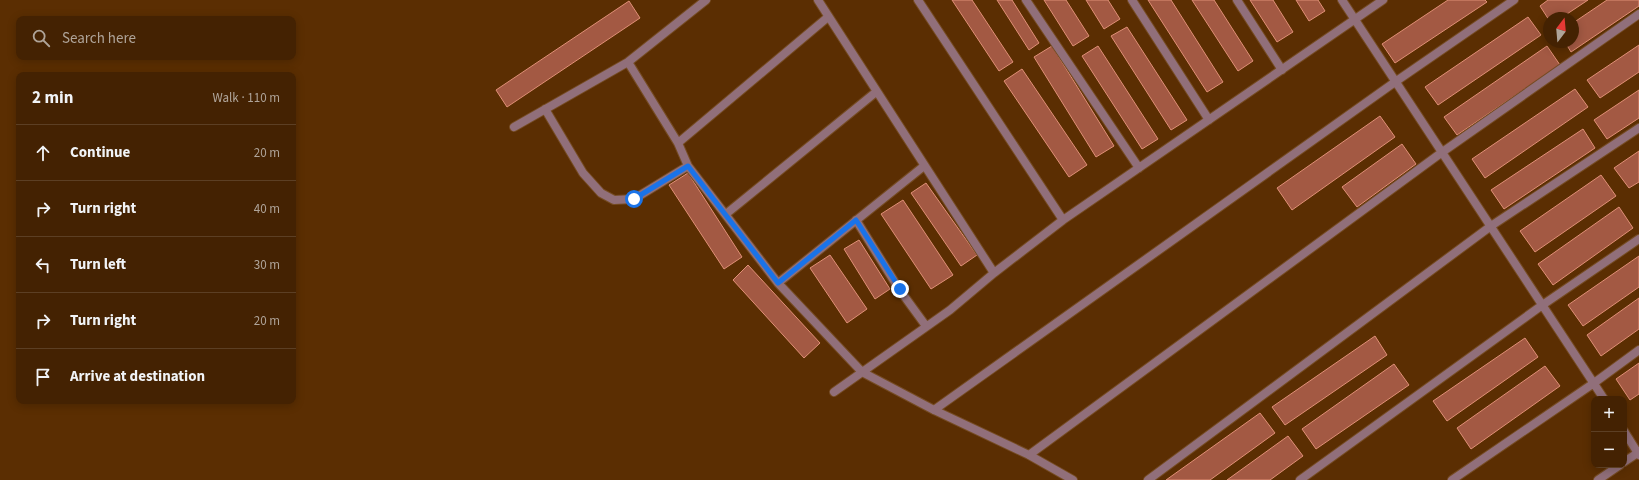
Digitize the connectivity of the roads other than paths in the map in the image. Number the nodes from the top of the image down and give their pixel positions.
1 (706, 0) edge
2 (818, 0) edge
3 (918, 0) edge
4 (1026, 0) edge
5 (1132, 0) edge
6 (1237, 0) edge
7 (1342, 0) edge
8 (1383, 0) edge
9 (1514, 0) edge
10 (1639, 14) edge
11 (828, 17) junction
12 (1354, 20) junction
13 (628, 62) junction
14 (1282, 70) junction
15 (1395, 82) junction
16 (876, 92) junction
17 (545, 109) junction
18 (1209, 120) junction
19 (514, 126) dead end
20 (1639, 128) edge
21 (678, 143) junction
22 (1441, 153) junction
23 (688, 166) junction
24 (924, 166) junction
25 (1139, 168) junction
26 (726, 214) junction
27 (856, 220) junction
28 (1063, 220) junction
29 (1491, 226) junction
30 (1639, 239) edge
31 (994, 273) junction
32 (778, 283) junction
33 (1541, 306) junction
34 (926, 326) junction
35 (1639, 350) edge
36 (862, 372) junction
37 (1594, 383) junction
38 (834, 392) dead end
39 (1602, 396) edge
40 (934, 410) junction
41 (1627, 436) edge
42 (1639, 453) edge
43 (1029, 455) junction
44 (1627, 460) edge
45 (1616, 468) edge
46 (1072, 480) edge
47 (1148, 480) edge
48 (1300, 480) edge
49 (1452, 480) edge
50 (1598, 480) edge

1 - 13 street
2 - 11 street
3 - 28 street
4 - 25 street
5 - 18 street
6 - 14 street
7 - 12 street
8 - 12 street
9 - 15 street
10 - 22 street
11 - 16 street
11 - 21 street
12 - 14 street
12 - 15 street
13 - 17 street
13 - 21 street
14 - 18 street
15 - 22 street
15 - 40 street
16 - 24 street
16 - 26 street
17 - 19 street
17 - 23 street
18 - 25 street
20 - 29 street
21 - 23 street
22 - 29 street
22 - 43 street
23 - 26 street
24 - 27 street
24 - 31 street
25 - 28 street
26 - 32 street
27 - 32 street
27 - 34 street
28 - 31 street
29 - 33 street
29 - 47 street
30 - 33 street
31 - 34 street
32 - 36 street
33 - 37 street
33 - 48 street
34 - 36 street
35 - 37 street
36 - 38 street
36 - 40 street
37 - 39 street
37 - 49 street
40 - 43 street
41 - 42 street
42 - 44 street
43 - 46 street
45 - 50 street

